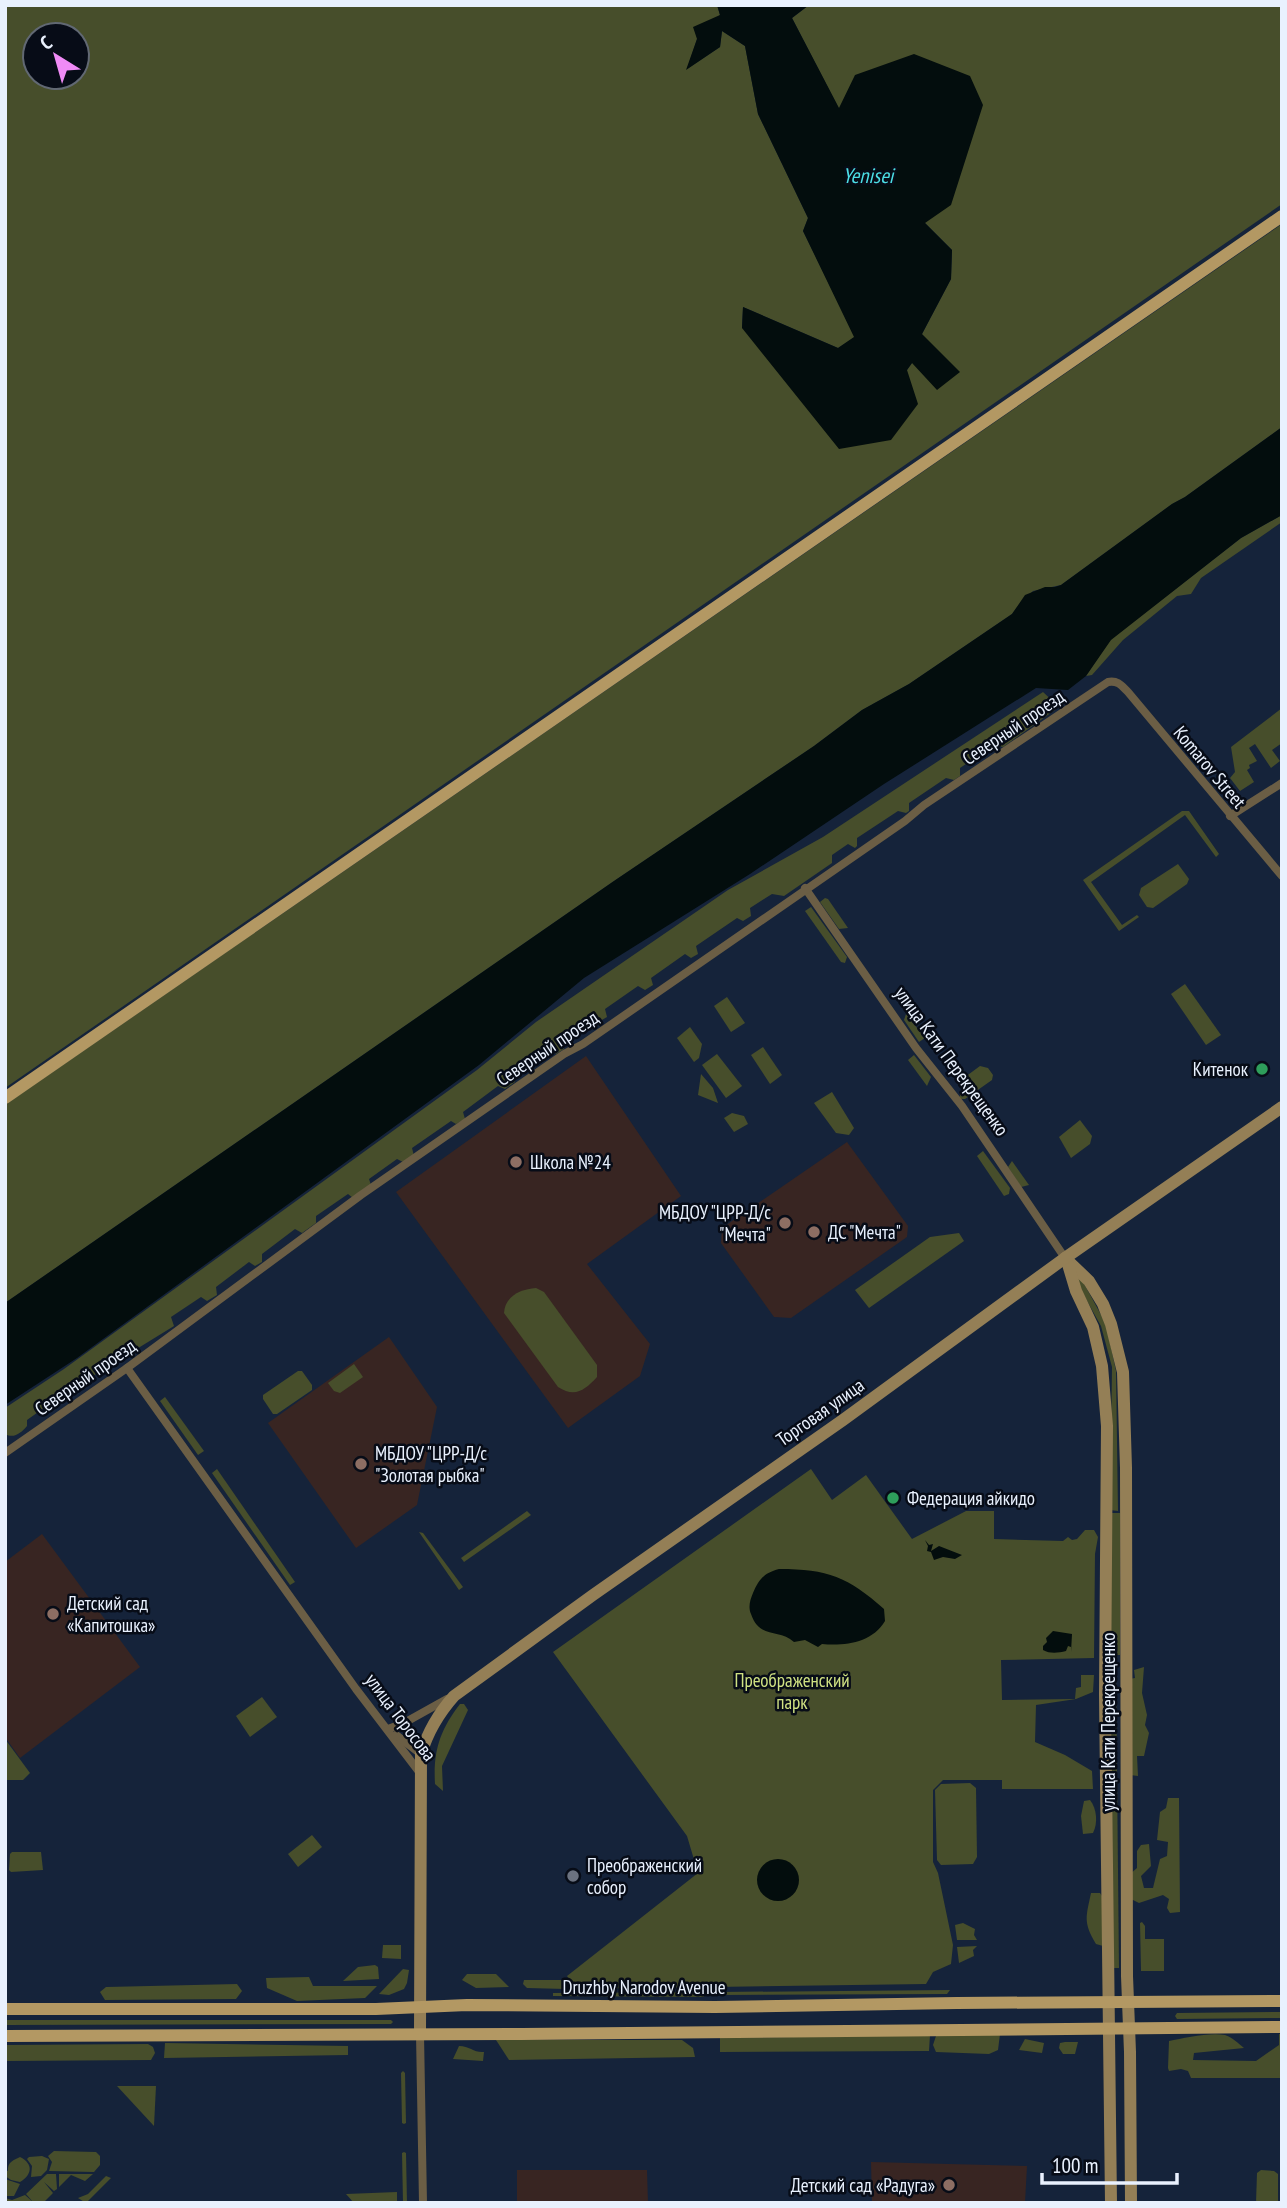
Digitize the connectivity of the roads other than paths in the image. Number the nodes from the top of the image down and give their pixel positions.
1 (1282, 216) edge
2 (1113, 681) joint
3 (1282, 783) edge
4 (1230, 816) junction
5 (1282, 876) edge
6 (806, 888) junction
7 (5, 1098) edge
8 (1282, 1107) edge
9 (1065, 1258) junction
10 (127, 1368) junction
11 (5, 1453) edge
12 (454, 1696) junction
13 (388, 1729) junction
14 (405, 1752) junction
15 (421, 1754) junction
16 (422, 1776) junction
17 (1282, 2001) edge
18 (1110, 2002) junction
19 (1129, 2002) junction
20 (420, 2007) junction
21 (5, 2009) edge
22 (1282, 2026) edge
23 (1130, 2028) junction
24 (1111, 2029) junction
25 (420, 2034) junction
26 (5, 2036) edge
27 (423, 2203) edge
28 (1111, 2203) edge
29 (1131, 2203) edge

1 - 7 main road
2 - 4 street, Komarov Street
2 - 6 street, Северный проезд
3 - 4 street
4 - 5 street, Komarov Street
6 - 9 street, улица Кати Перекрещенко
6 - 10 street, Северный проезд
8 - 9 street, Торговая улица
9 - 12 street, Торговая улица
9 - 18 street, улица Кати Перекрещенко
9 - 19 street, улица Кати Перекрещенко
10 - 11 street, Северный проезд
10 - 13 street, улица Торосова
12 - 13 street
12 - 15 street, Торговая улица
13 - 14 street, улица Торосова
13 - 15 street
14 - 15 street
14 - 16 street, улица Торосова
15 - 16 street, Торговая улица
16 - 20 street, улица Торосова
17 - 19 main road, Druzhby Narodov Avenue
18 - 19 main road, Druzhby Narodov Avenue
18 - 20 main road, Druzhby Narodov Avenue
18 - 24 street, улица Кати Перекрещенко
19 - 23 street, улица Кати Перекрещенко
20 - 21 main road, Druzhby Narodov Avenue
20 - 25 street, улица Торосова
22 - 23 main road
23 - 24 main road
23 - 29 street, улица Кати Перекрещенко
24 - 25 main road
24 - 28 street, улица Кати Перекрещенко
25 - 26 main road
25 - 27 street, улица Торосова

